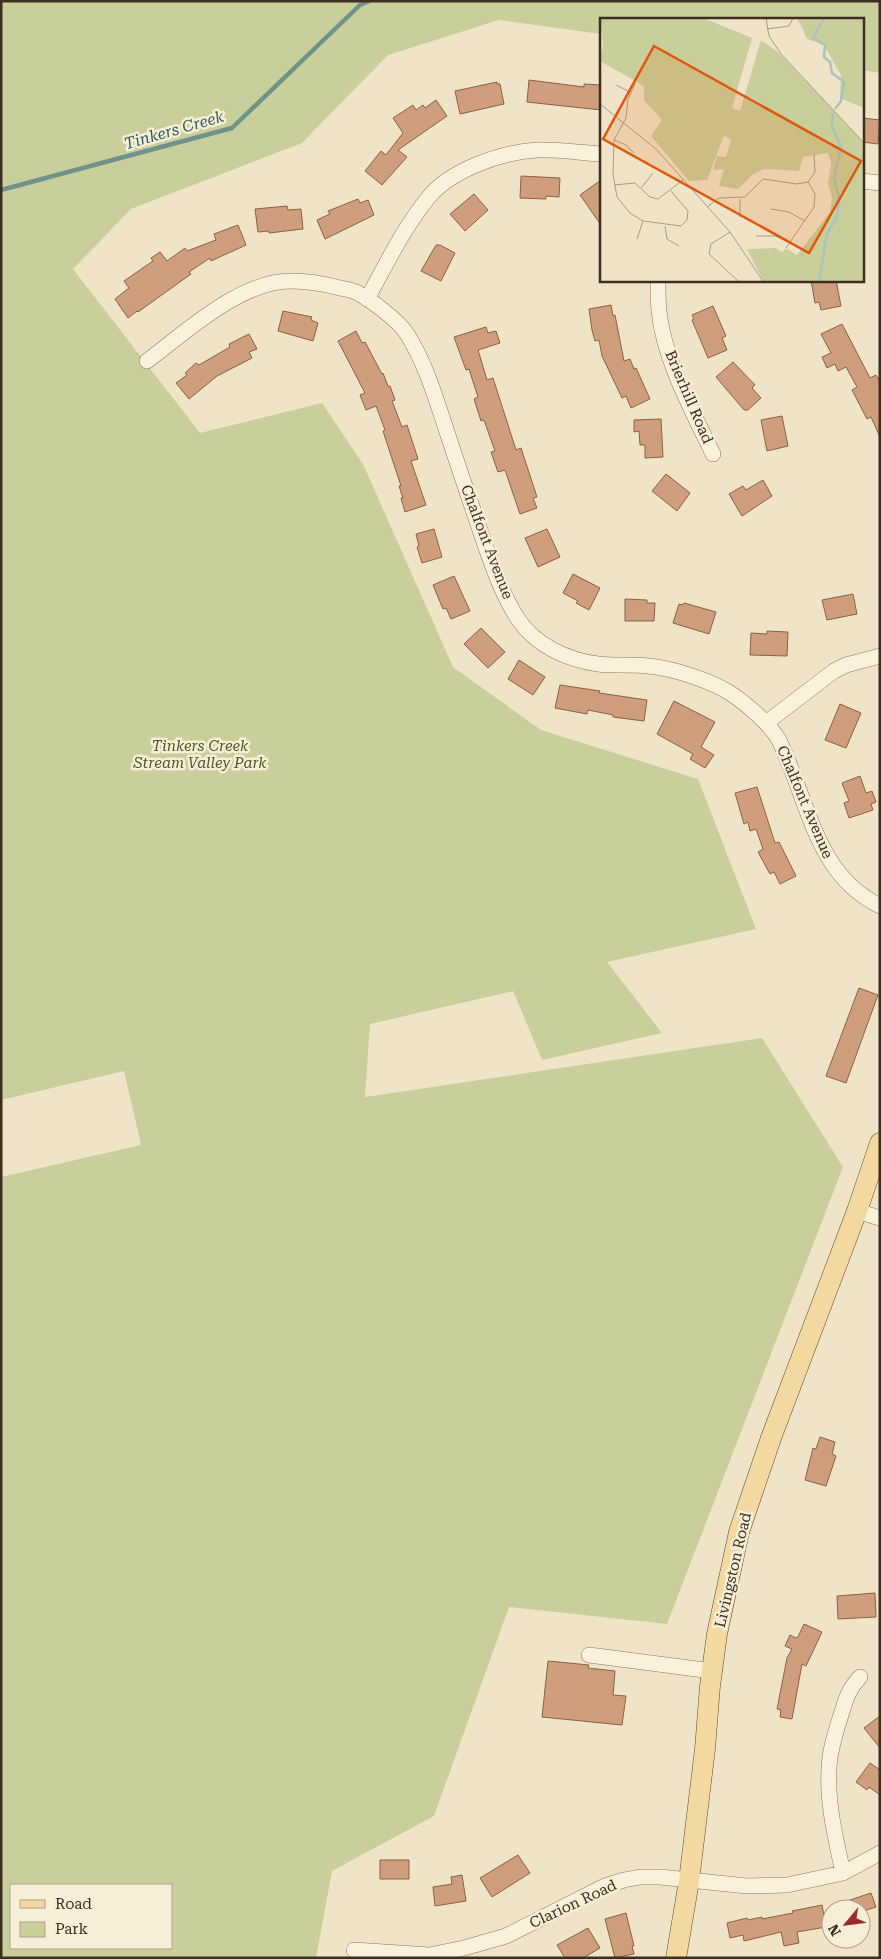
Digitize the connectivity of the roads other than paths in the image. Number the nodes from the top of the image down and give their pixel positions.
1 (600, 154) edge
2 (864, 181) edge
3 (880, 183) edge
4 (658, 281) edge
5 (367, 299) junction
6 (147, 361) dead end
7 (713, 454) dead end
8 (880, 656) edge
9 (766, 723) junction
10 (880, 906) edge
11 (880, 1143) edge
12 (857, 1211) junction
13 (880, 1218) edge
14 (590, 1655) dead end
15 (712, 1671) junction
16 (860, 1677) dead end
17 (880, 1853) edge
18 (843, 1873) junction
19 (689, 1881) junction
20 (354, 1950) dead end
21 (429, 1956) edge
22 (676, 1958) edge

1 - 5 street
2 - 3 street
4 - 7 street, Brierhill Road
5 - 6 street, Chalfont Avenue
5 - 9 street, Chalfont Avenue
8 - 9 street
9 - 10 street, Chalfont Avenue
11 - 12 main road, Livingston Road
12 - 13 street
12 - 15 main road, Livingston Road
14 - 15 street
15 - 19 main road, Livingston Road
16 - 18 street
17 - 18 street, Clarion Road
18 - 19 street, Clarion Road
19 - 21 street, Clarion Road
19 - 22 main road, Livingston Road
20 - 21 street, Clarion Road

